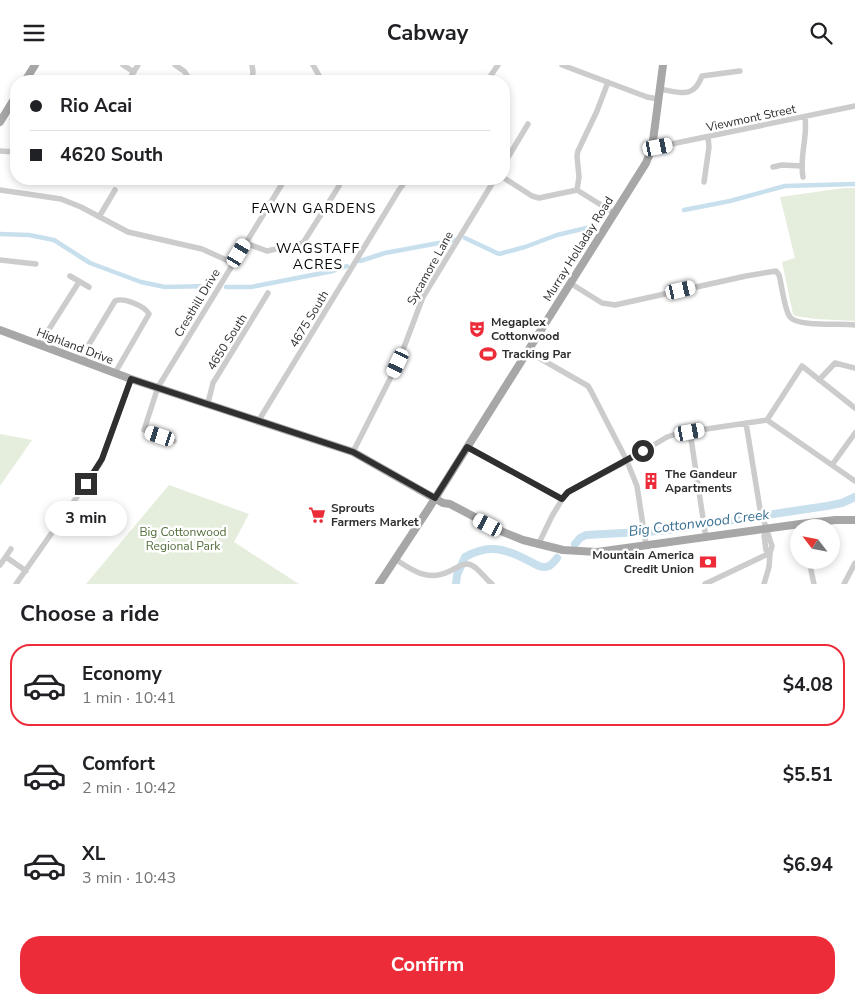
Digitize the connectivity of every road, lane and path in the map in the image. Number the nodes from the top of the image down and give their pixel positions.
1 (123, 65) edge
2 (138, 65) edge
3 (175, 65) edge
4 (562, 65) edge
5 (663, 65) edge
6 (740, 71) dead end
7 (134, 72) junction
8 (132, 75) edge
9 (187, 75) edge
10 (608, 82) junction
11 (659, 89) junction
12 (658, 99) junction
13 (10, 106) edge
14 (855, 106) edge
15 (805, 117) junction
16 (0, 122) edge
17 (528, 124) dead end
18 (708, 137) junction
19 (652, 148) junction
20 (510, 154) edge
21 (802, 165) junction
22 (773, 167) dead end
23 (803, 177) dead end
24 (510, 182) edge
25 (704, 183) dead end
26 (280, 185) edge
27 (339, 185) edge
28 (403, 185) edge
29 (491, 185) edge
30 (0, 190) edge
31 (115, 190) dead end
32 (577, 190) junction
33 (614, 213) junction
34 (99, 217) junction
35 (245, 243) junction
36 (0, 260) edge
37 (233, 263) junction
38 (36, 264) dead end
39 (70, 276) dead end
40 (79, 282) junction
41 (570, 283) junction
42 (89, 287) dead end
43 (268, 293) dead end
44 (855, 325) edge
45 (0, 330) edge
46 (39, 345) junction
47 (527, 351) junction
48 (83, 361) junction
49 (855, 368) edge
50 (115, 373) junction
51 (131, 379) junction
52 (819, 379) junction
53 (158, 387) junction
54 (208, 403) junction
55 (855, 409) edge
56 (259, 420) junction
57 (766, 420) junction
58 (746, 423) junction
59 (690, 432) junction
60 (855, 433) edge
61 (174, 441) dead end
62 (467, 447) junction
63 (353, 452) junction
64 (627, 461) junction
65 (832, 465) junction
66 (855, 481) edge
67 (435, 498) junction
68 (562, 499) junction
69 (855, 520) edge
70 (766, 525) junction
71 (706, 537) junction
72 (538, 545) junction
73 (646, 545) junction
74 (11, 549) dead end
75 (770, 553) junction
76 (6, 557) junction
77 (395, 559) junction
78 (855, 563) edge
79 (0, 565) edge
80 (811, 570) dead end
81 (26, 571) junction
82 (16, 584) edge
83 (379, 584) edge
84 (492, 584) edge
85 (704, 584) edge
86 (764, 584) edge
87 (814, 584) edge
88 (844, 584) edge

1 - 7 street
2 - 7 street
3 - 9 street
4 - 10 street
5 - 11 main road, Murray Holladay Road
6 - 11 street
7 - 8 street
10 - 12 street
10 - 32 street
11 - 12 main road, Murray Holladay Road
12 - 19 main road, Murray Holladay Road
13 - 16 main road
14 - 15 street, Viewmont Street
15 - 18 street, Viewmont Street
15 - 21 street
17 - 20 street
18 - 19 street, Viewmont Street
18 - 25 street
19 - 33 main road, Murray Holladay Road
21 - 22 street
21 - 23 street
24 - 32 street
26 - 35 street, Cresthill Drive
27 - 35 street
28 - 56 street, 4675 South
29 - 63 street, Sycamore Lane
30 - 34 street
31 - 34 street
32 - 33 street
33 - 41 main road, Murray Holladay Road
34 - 37 street
35 - 37 street, Cresthill Drive
36 - 38 street
37 - 53 street, Cresthill Drive
39 - 40 street
40 - 42 street
40 - 46 street
41 - 44 street
41 - 47 main road, Murray Holladay Road
43 - 54 street, 4650 South
45 - 46 main road, Highland Drive
46 - 48 main road, Highland Drive
47 - 62 main road, Murray Holladay Road
47 - 64 street
48 - 50 main road, Highland Drive
48 - 50 street
49 - 52 street
50 - 51 main road, Highland Drive
51 - 53 main road, Highland Drive
51 - 81 street
52 - 55 street
52 - 57 street
53 - 54 main road, Highland Drive
53 - 61 street, Cresthill Drive
54 - 56 main road, Highland Drive
56 - 63 main road, Highland Drive
57 - 58 street
57 - 65 street
58 - 59 street
58 - 70 street
59 - 64 street
59 - 71 street
60 - 65 street
62 - 67 main road, Murray Holladay Road
62 - 68 street
63 - 67 main road, Highland Drive
64 - 68 street
64 - 73 street
65 - 66 street
67 - 72 main road, Highland Drive
67 - 77 main road, Murray Holladay Road
68 - 72 street
69 - 70 main road, Highland Drive
70 - 71 main road, Highland Drive
70 - 75 street
71 - 73 main road, Highland Drive
72 - 73 main road, Highland Drive
74 - 76 street
75 - 85 street
75 - 86 street
76 - 79 street
76 - 81 street
77 - 83 main road, Murray Holladay Road
77 - 84 street
78 - 88 street
80 - 87 street
81 - 82 street

